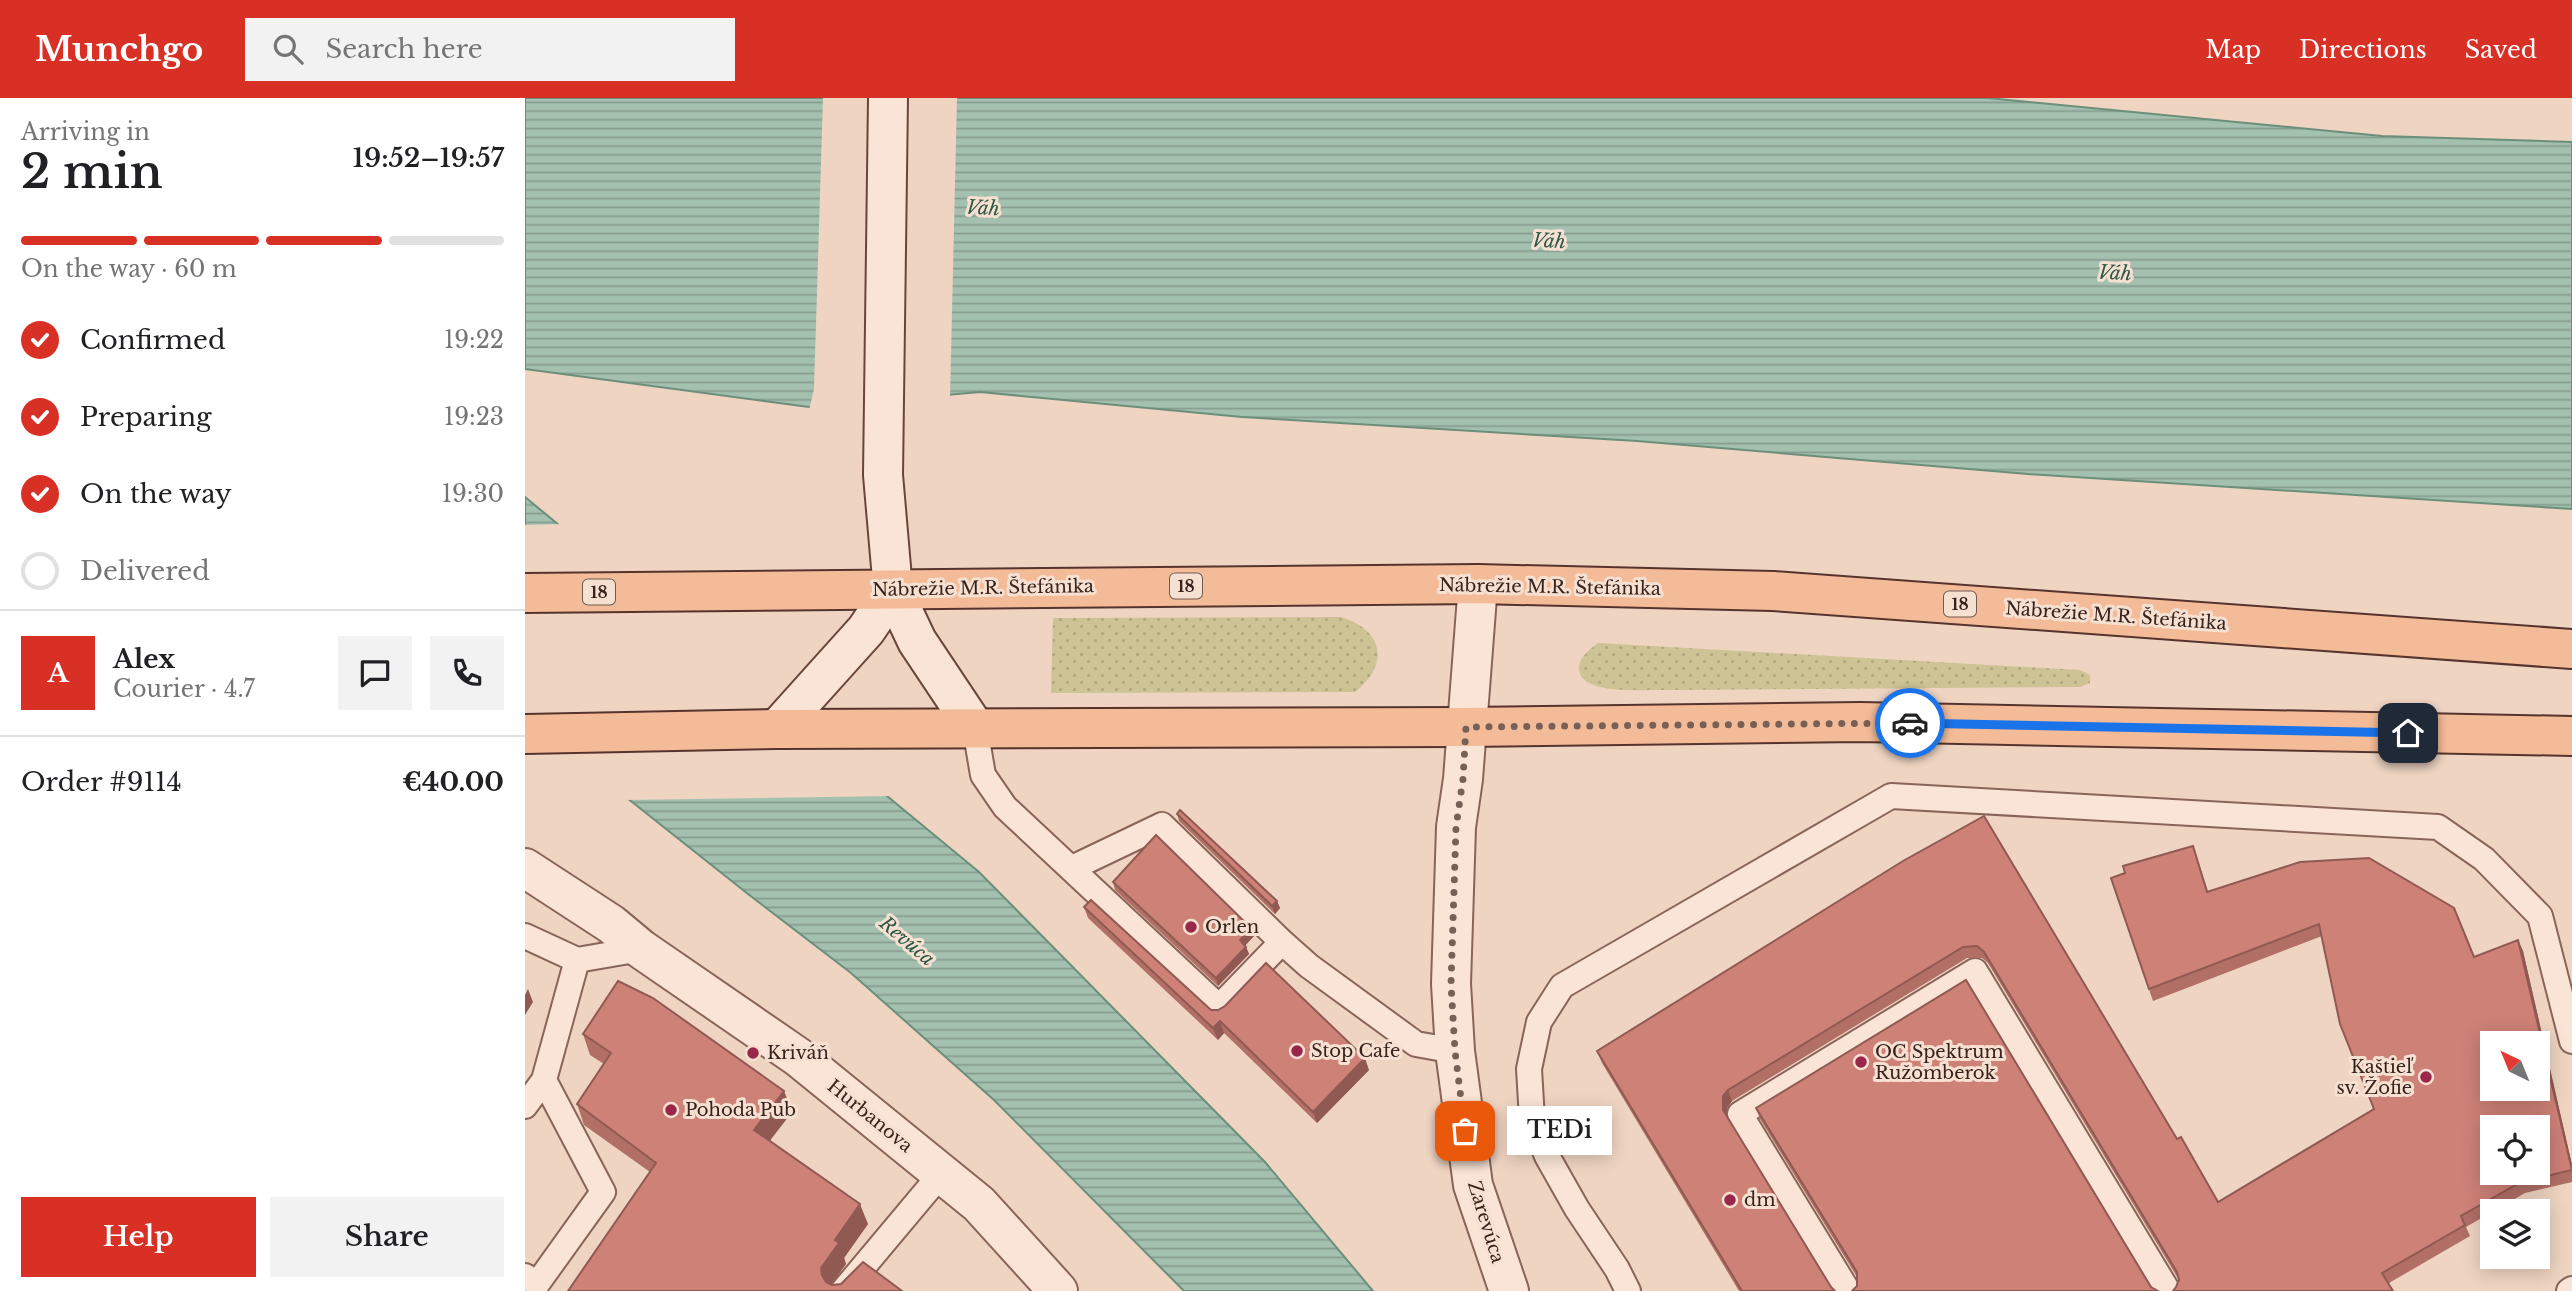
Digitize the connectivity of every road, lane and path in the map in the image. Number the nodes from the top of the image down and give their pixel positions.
1 (888, 98) edge
2 (1478, 584) junction
3 (893, 590) junction
4 (525, 593) edge
5 (2572, 649) edge
6 (1466, 727) junction
7 (975, 728) junction
8 (777, 729) junction
9 (525, 734) edge
10 (2572, 736) edge
11 (1072, 868) junction
12 (525, 869) edge
13 (525, 936) edge
14 (1282, 942) junction
15 (641, 949) junction
16 (577, 960) junction
17 (2572, 1041) edge
18 (1455, 1051) junction
19 (544, 1080) junction
20 (525, 1106) edge
21 (941, 1174) junction
22 (525, 1276) edge
23 (843, 1291) edge
24 (1058, 1291) edge
25 (1509, 1291) edge
26 (1628, 1291) edge
27 (1848, 1291) edge
28 (2168, 1291) edge

1 - 3 street
2 - 3 main road, Nábrežie M.R. Štefánika / 18
2 - 5 main road, Nábrežie M.R. Štefánika / 18
2 - 6 street, Zarevúca
3 - 4 main road, Nábrežie M.R. Štefánika / 18
3 - 7 street
3 - 8 street
6 - 7 main road
6 - 10 main road
6 - 18 street, Zarevúca
7 - 8 main road
7 - 11 lane
8 - 9 main road
11 - 14 lane
11 - 14 lane
12 - 15 street, Hurbanova
13 - 16 lane
14 - 18 lane
15 - 16 lane
15 - 21 street, Hurbanova
16 - 19 lane
17 - 26 lane
18 - 25 street, Zarevúca
19 - 20 lane
19 - 22 lane
21 - 23 lane
21 - 24 street, Hurbanova
27 - 28 lane

